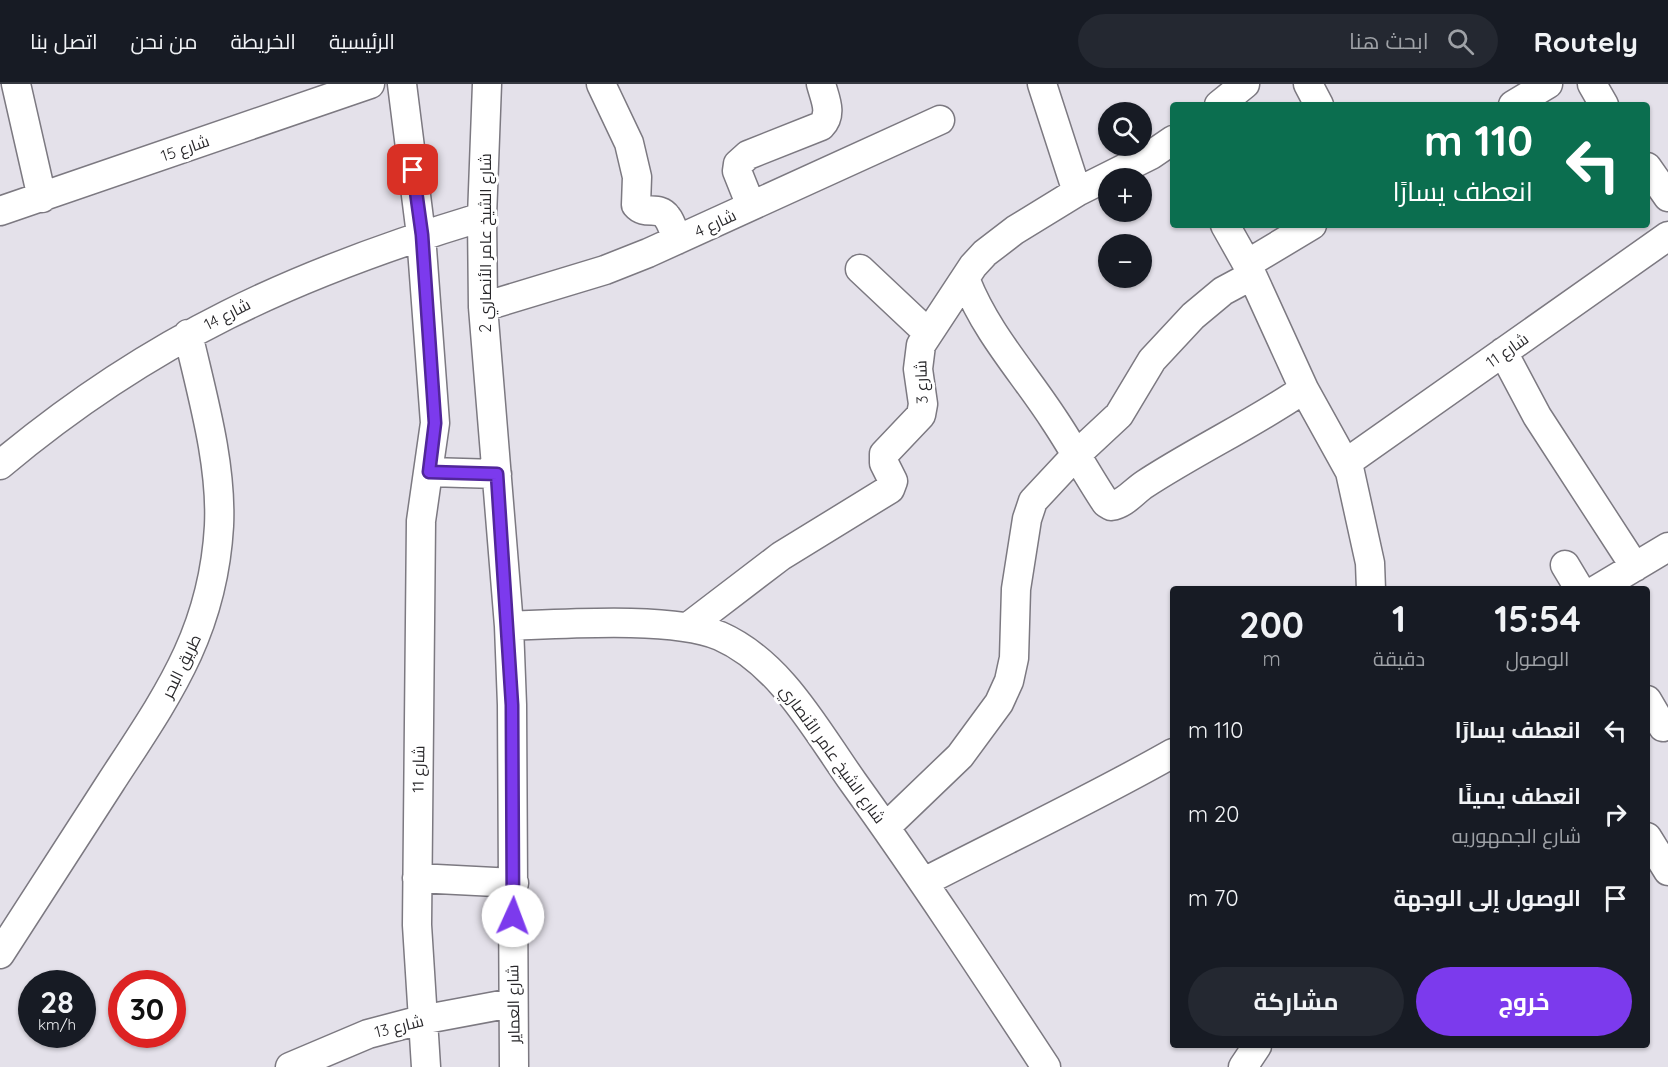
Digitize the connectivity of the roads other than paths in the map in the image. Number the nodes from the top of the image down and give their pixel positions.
1 (16, 84) edge
2 (370, 84) edge
3 (402, 84) edge
4 (487, 84) edge
5 (601, 84) edge
6 (822, 84) edge
7 (1042, 84) edge
8 (1245, 84) edge
9 (1308, 84) edge
10 (1548, 84) edge
11 (1592, 84) edge
12 (1223, 102) edge
13 (1317, 102) edge
14 (1518, 102) edge
15 (1602, 102) edge
16 (940, 120) dead end
17 (1170, 144) edge
18 (1650, 171) edge
19 (1077, 192) junction
20 (1668, 196) edge
21 (42, 198) junction
22 (751, 206) junction
23 (0, 211) edge
24 (482, 217) junction
25 (1227, 228) edge
26 (1308, 228) edge
27 (422, 235) junction
28 (1668, 236) edge
29 (676, 240) junction
30 (860, 269) dead end
31 (1249, 270) junction
32 (966, 281) junction
33 (483, 307) junction
34 (928, 333) junction
35 (188, 334) junction
36 (1503, 352) junction
37 (1304, 389) junction
38 (1075, 456) junction
39 (1346, 463) junction
40 (0, 465) edge
41 (429, 472) junction
42 (497, 474) junction
43 (1668, 547) edge
44 (1565, 565) dead end
45 (1635, 567) junction
46 (1371, 586) edge
47 (1578, 586) edge
48 (1603, 586) edge
49 (509, 626) junction
50 (688, 627) junction
51 (1650, 705) edge
52 (1663, 727) dead end
53 (1170, 755) edge
54 (886, 827) junction
55 (1650, 842) edge
56 (1668, 871) edge
57 (417, 878) junction
58 (924, 882) junction
59 (514, 883) junction
60 (0, 954) edge
61 (512, 1003) junction
62 (421, 1020) junction
63 (1256, 1048) edge
64 (290, 1067) edge
65 (426, 1067) edge
66 (514, 1067) edge
67 (1046, 1067) edge
68 (1243, 1067) edge

1 - 21 street
2 - 21 street, شارع 15
3 - 27 street, شارع 11
4 - 24 street, شارع الشيخ عامر الأنصاري 2
5 - 29 street
6 - 22 street
7 - 19 street
8 - 12 street
9 - 13 street
10 - 14 street
11 - 15 street
16 - 22 street, شارع 4
17 - 19 street, شارع 3
18 - 20 street
19 - 32 street, شارع 3
21 - 23 street, شارع 15
22 - 29 street, شارع 4
24 - 27 street, شارع 14
24 - 33 street, شارع الشيخ عامر الأنصاري 2
25 - 31 street
26 - 31 street
27 - 35 street, شارع 14
27 - 41 street, شارع 11
28 - 36 street, شارع 11
29 - 33 street, شارع 4
30 - 34 street
31 - 37 street
31 - 38 street
32 - 34 street, شارع 3
32 - 38 street
33 - 42 street, شارع الشيخ عامر الأنصاري 2
34 - 50 street, شارع 3
35 - 40 street, شارع 14
35 - 60 street, طريق البحر
36 - 39 street, شارع 11
36 - 45 street
37 - 38 street
37 - 39 street
38 - 54 street
39 - 46 street
41 - 42 street
41 - 57 street, شارع 11
42 - 49 street, شارع العماير
43 - 45 street
44 - 47 street
45 - 48 street
49 - 50 street, شارع الشيخ عامر الأنصاري
49 - 59 street, شارع العماير
50 - 54 street, شارع الشيخ عامر الأنصاري
51 - 52 street
53 - 58 street
54 - 58 street, شارع الشيخ عامر الأنصاري
55 - 56 street
57 - 59 street
57 - 62 street, شارع 11
58 - 67 street, شارع الشيخ عامر الأنصاري
59 - 61 street, شارع العماير
61 - 62 street, شارع 13
61 - 66 street, شارع العماير
62 - 64 street, شارع 13
62 - 65 street, شارع 11
63 - 68 street

